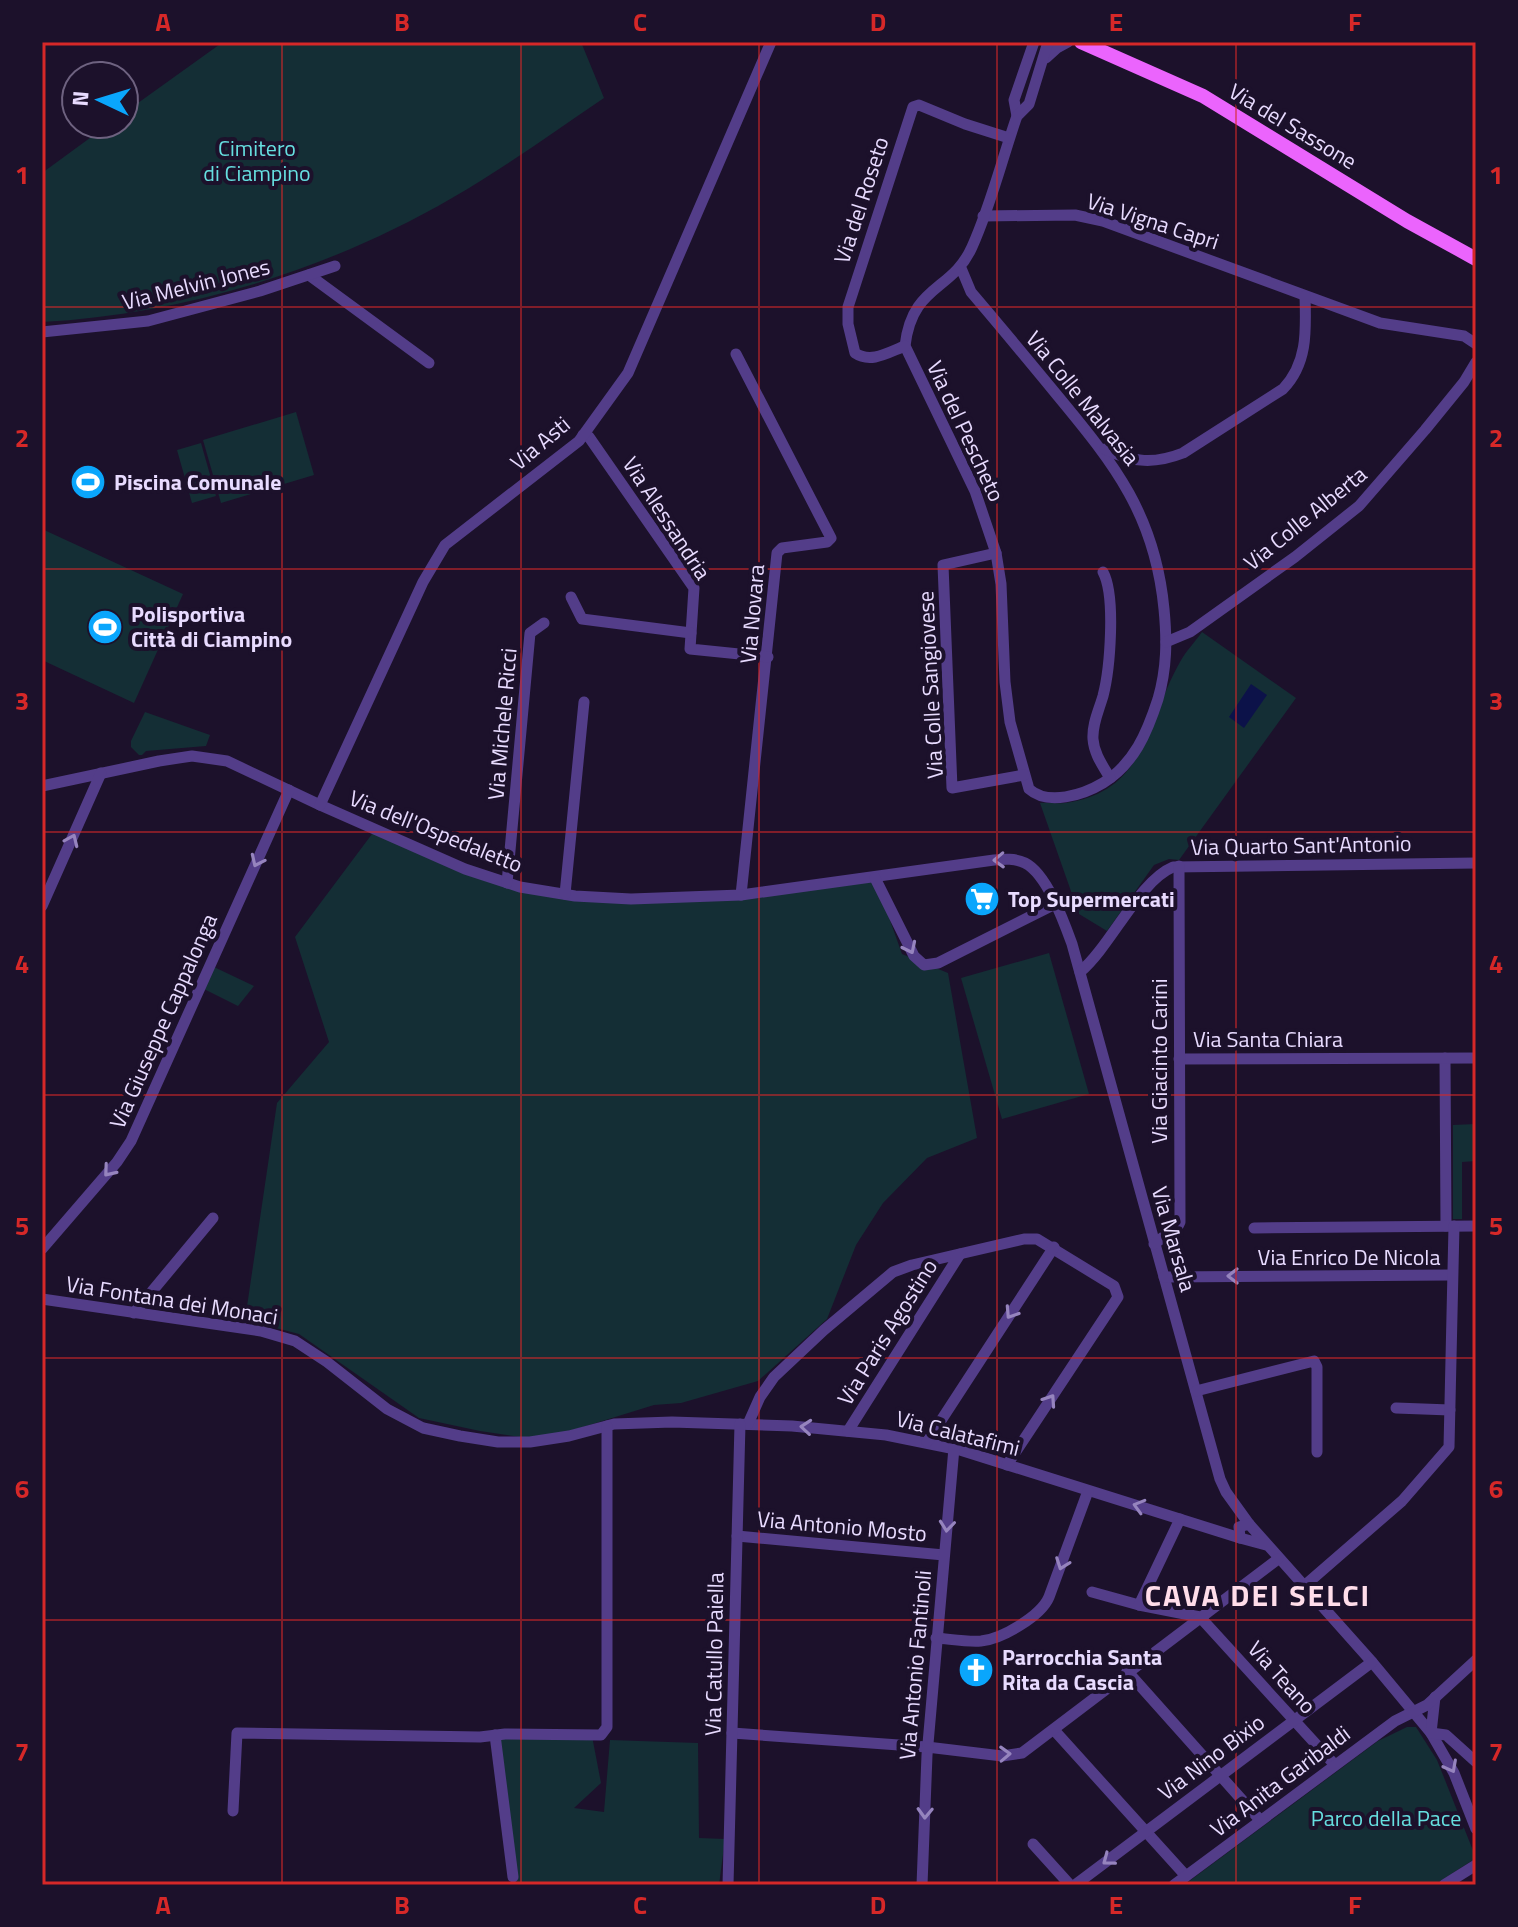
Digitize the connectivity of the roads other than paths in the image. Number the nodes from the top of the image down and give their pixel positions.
1 (771, 42) edge
2 (1031, 42) edge
3 (1048, 42) edge
4 (1068, 42) edge
5 (1081, 42) edge
6 (1044, 60) junction
7 (1017, 116) junction
8 (1009, 138) junction
9 (983, 216) junction
10 (1476, 259) edge
11 (335, 266) dead end
12 (961, 268) junction
13 (309, 275) junction
14 (1305, 296) junction
15 (42, 332) edge
16 (1476, 344) edge
17 (905, 346) junction
18 (736, 354) dead end
19 (1476, 362) edge
20 (429, 363) dead end
21 (583, 435) junction
22 (1101, 447) junction
23 (996, 553) junction
24 (1103, 572) dead end
25 (571, 597) dead end
26 (544, 623) dead end
27 (691, 633) junction
28 (1166, 642) junction
29 (768, 657) junction
30 (584, 702) dead end
31 (101, 773) junction
32 (1024, 775) junction
33 (1110, 778) junction
34 (42, 786) edge
35 (289, 790) junction
36 (320, 805) junction
37 (1476, 863) edge
38 (1179, 866) junction
39 (875, 878) junction
40 (507, 883) junction
41 (565, 894) junction
42 (741, 895) junction
43 (1055, 904) junction
44 (42, 906) edge
45 (1080, 972) junction
46 (1445, 1058) junction
47 (1476, 1058) edge
48 (1179, 1059) junction
49 (213, 1218) dead end
50 (1450, 1226) junction
51 (1476, 1226) edge
52 (1254, 1228) dead end
53 (1154, 1244) junction
54 (1054, 1247) junction
55 (42, 1249) edge
56 (960, 1254) junction
57 (1451, 1275) junction
58 (1164, 1277) junction
59 (42, 1299) edge
60 (134, 1313) junction
61 (1196, 1391) junction
62 (1396, 1408) dead end
63 (1450, 1410) junction
64 (744, 1424) junction
65 (607, 1426) junction
66 (848, 1431) junction
67 (460, 1436) joint
68 (927, 1442) junction
69 (954, 1448) junction
70 (1317, 1452) dead end
71 (1007, 1465) junction
72 (1088, 1491) junction
73 (1180, 1519) junction
74 (1243, 1530) junction
75 (737, 1536) junction
76 (944, 1555) junction
77 (1278, 1559) junction
78 (1303, 1587) junction
79 (1092, 1592) dead end
80 (1139, 1605) junction
81 (1200, 1617) junction
82 (936, 1638) junction
83 (1476, 1660) edge
84 (1372, 1662) junction
85 (1127, 1671) junction
86 (1435, 1697) junction
87 (1413, 1712) junction
88 (1294, 1719) junction
89 (1054, 1730) junction
90 (732, 1733) junction
91 (1431, 1733) junction
92 (495, 1735) junction
93 (927, 1747) junction
94 (1476, 1762) edge
95 (1334, 1764) junction
96 (1220, 1775) junction
97 (233, 1811) dead end
98 (1260, 1820) junction
99 (1476, 1829) edge
100 (1146, 1831) junction
101 (1033, 1844) dead end
102 (1476, 1865) edge
103 (1186, 1876) junction
104 (513, 1877) dead end
105 (728, 1885) edge
106 (922, 1885) edge
107 (1073, 1885) edge
108 (1174, 1885) edge
109 (1444, 1885) edge

1 - 21 street, Via Asti
2 - 7 street
3 - 6 street
4 - 6 street
5 - 10 main road, Via del Sassone
6 - 7 street
7 - 8 street
8 - 9 street
8 - 17 street, Via del Roseto
9 - 12 street
9 - 14 street, Via Vigna Capri
11 - 13 street, Via Melvin Jones
12 - 17 street, Via del Pescheto
12 - 22 street, Via Colle Malvasia
13 - 15 street, Via Melvin Jones
13 - 20 street
14 - 16 street
14 - 22 street
17 - 23 street, Via del Pescheto
18 - 29 street, Via Novara
19 - 28 street, Via Colle Alberta
21 - 27 street, Via Alessandria
21 - 36 street, Via Asti
22 - 28 street, Via Colle Malvasia
23 - 32 street, Via del Pescheto
23 - 32 street, Via Colle Sangiovese
24 - 33 street
25 - 27 street
26 - 40 street, Via Michele Ricci
27 - 29 street
28 - 33 street, Via Colle Malvasia
29 - 42 street, Via Novara
30 - 41 street
31 - 34 street, Via dell'Ospedaletto
31 - 35 street, Via dell'Ospedaletto
44 -> 31 street
32 - 33 street, Via Colle Malvasia
35 - 36 street, Via dell'Ospedaletto
35 -> 55 street, Via Giuseppe Cappalonga
36 - 40 street, Via dell'Ospedaletto
37 - 38 street, Via Quarto Sant'Antonio
38 - 45 street, Via Quarto Sant'Antonio
38 - 48 street, Via Giacinto Carini
39 - 42 street, Via dell'Ospedaletto
43 -> 39 street, Via dell'Ospedaletto
39 -> 43 street
40 - 41 street, Via dell'Ospedaletto
41 - 42 street, Via dell'Ospedaletto
43 - 45 street, Via dell'Ospedaletto
45 - 53 street, Via Marsala
46 - 47 street, Via Santa Chiara
46 - 48 street, Via Santa Chiara
46 - 50 street
48 - 53 street, Via Giacinto Carini
49 - 60 street
50 - 51 street
50 - 52 street
50 - 57 street
53 - 58 street, Via Marsala
54 - 56 street, Via Catullo Paiella
54 -> 68 street
71 -> 54 street
56 - 64 street, Via Catullo Paiella
56 - 66 street, Via Paris Agostino
57 -> 58 street, Via Enrico De Nicola
57 - 63 street, Via Enrico De Nicola
58 - 61 street, Via Marsala
59 - 60 street, Via Fontana dei Monaci
60 - 67 street, Via Fontana dei Monaci
61 - 70 street
61 - 74 street, Via Marsala
62 - 63 street
63 - 78 street, Via Enrico De Nicola
64 - 65 street, Via Calatafimi
66 -> 64 street, Via Calatafimi
64 - 75 street, Via Catullo Paiella
65 - 67 street, Via Calatafimi
65 - 92 street
66 - 68 street, Via Calatafimi
68 - 69 street, Via Calatafimi
69 - 71 street, Via Calatafimi
69 -> 76 street, Via Antonio Fantinoli
71 - 72 street, Via Calatafimi
73 -> 72 street, Via Calatafimi
72 -> 82 street
73 - 74 street, Via Calatafimi
73 - 80 street
74 - 77 street, Via Calatafimi
75 - 76 street, Via Antonio Mosto
75 - 90 street, Via Catullo Paiella
76 - 82 street, Via Antonio Fantinoli
77 - 78 street
77 - 81 street
78 - 84 street
79 - 80 street
80 - 81 street
81 - 85 street
81 - 88 street, Via Teano
82 - 93 street, Via Antonio Fantinoli
83 - 86 street, Via Anita Garibaldi
84 - 87 street
84 - 88 street, Via Nino Bixio
85 - 89 street
85 - 96 street
86 - 87 street, Via Anita Garibaldi
86 - 91 street
87 - 91 street
87 - 95 street, Via Anita Garibaldi
88 - 95 street, Via Teano
88 - 96 street, Via Nino Bixio
93 -> 89 street
89 - 100 street
90 - 93 street
90 - 105 street, Via Catullo Paiella
91 - 94 street
91 -> 99 street
92 - 97 street
92 - 104 street
93 -> 106 street, Via Antonio Fantinoli
95 - 98 street, Via Anita Garibaldi
96 - 98 street
96 - 100 street, Via Nino Bixio
98 - 103 street, Via Anita Garibaldi
100 - 103 street
100 -> 107 street, Via Nino Bixio
101 - 107 street
102 - 109 street
103 - 108 street, Via Anita Garibaldi

